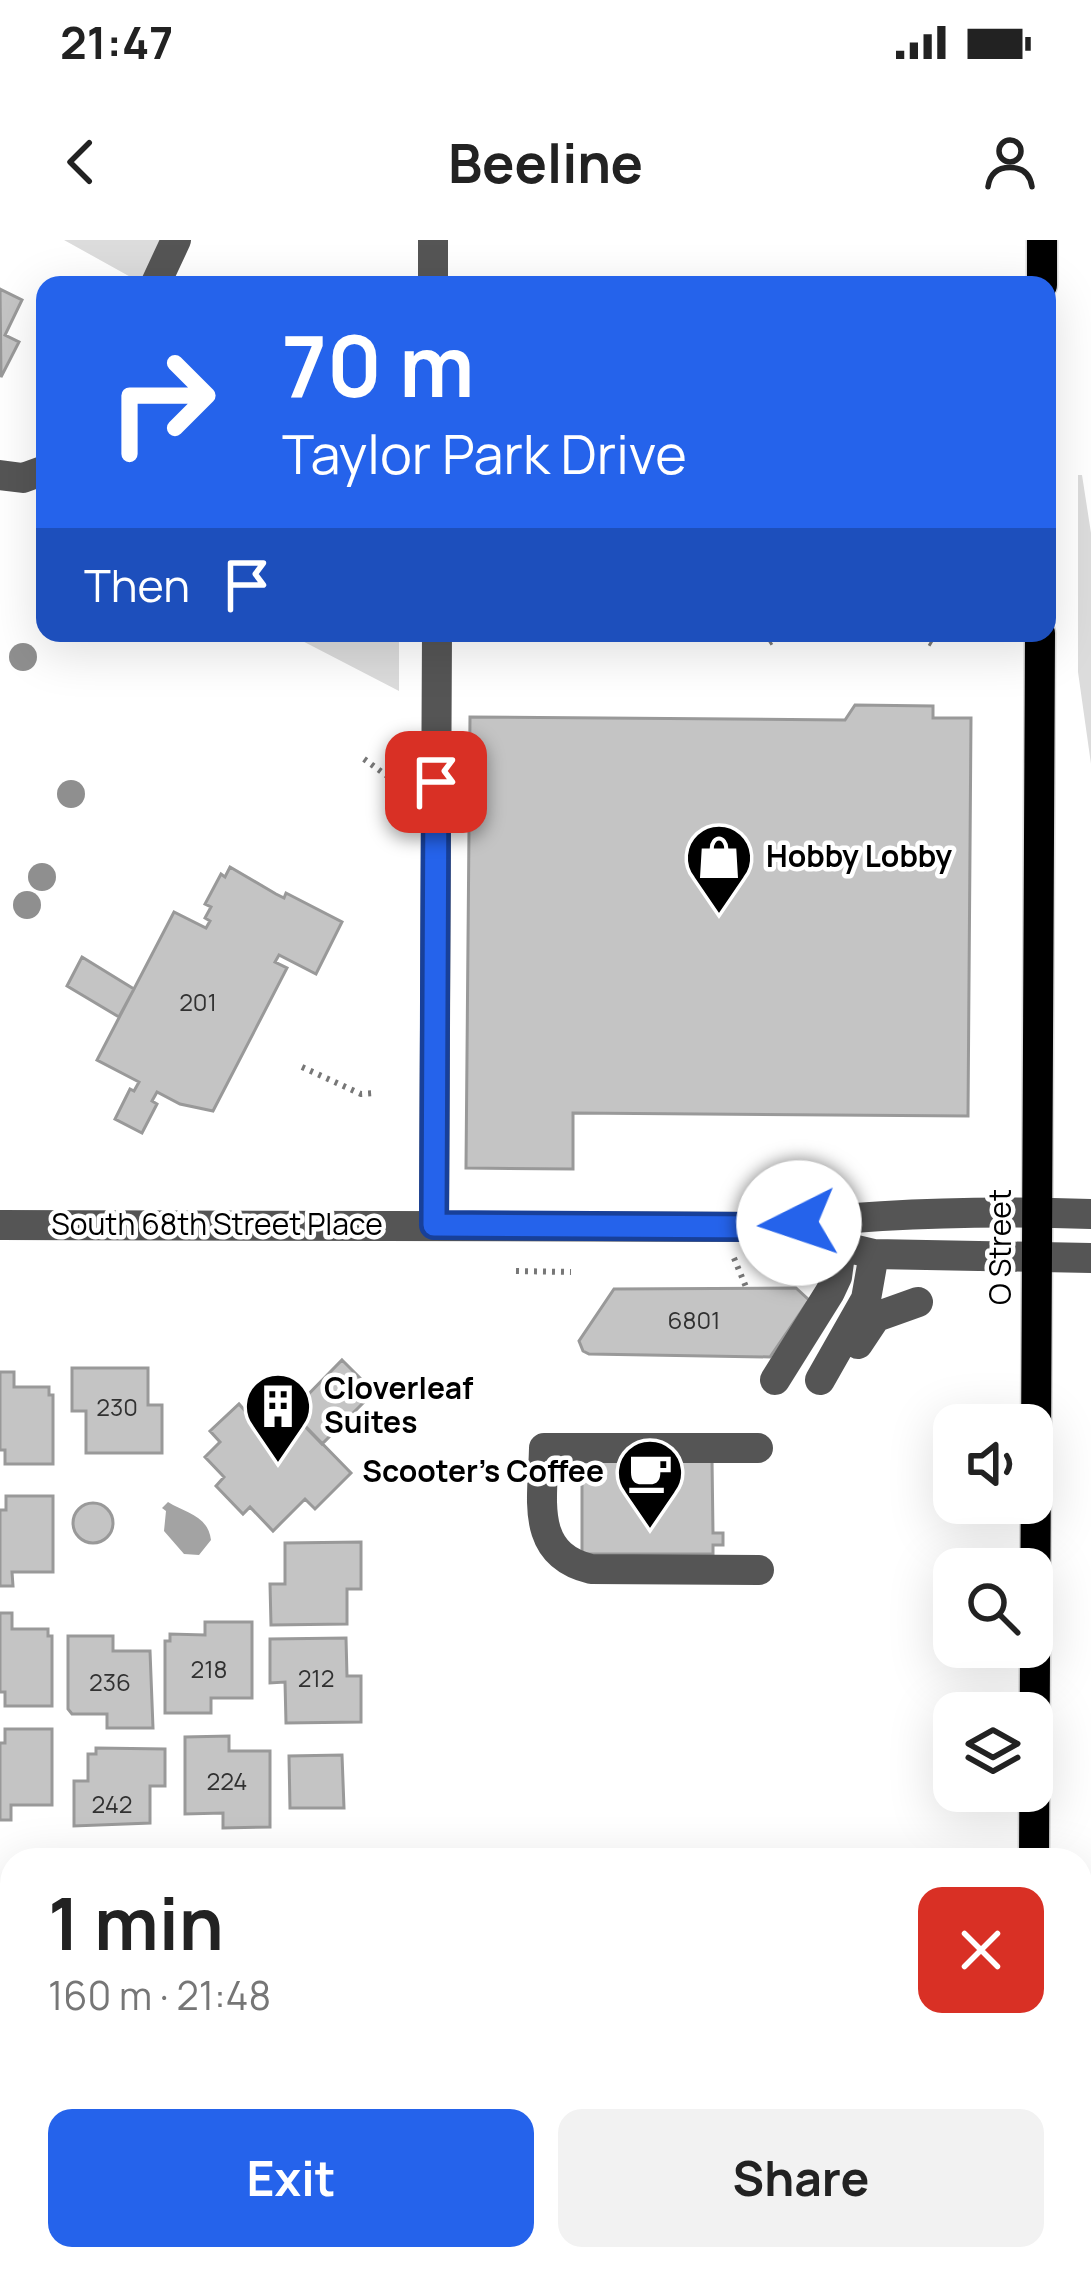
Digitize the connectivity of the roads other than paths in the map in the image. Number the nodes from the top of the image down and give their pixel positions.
1 (176, 240) edge
2 (433, 240) edge
3 (1042, 240) edge
4 (159, 276) edge
5 (433, 276) edge
6 (1042, 276) edge
7 (36, 473) edge
8 (0, 476) edge
9 (437, 642) edge
10 (1040, 642) edge
11 (1037, 1212) junction
12 (1091, 1214) edge
13 (0, 1225) edge
14 (434, 1225) junction
15 (764, 1227) junction
16 (858, 1251) junction
17 (1037, 1257) junction
18 (1091, 1258) edge
19 (918, 1302) dead end
20 (807, 1380) junction
21 (758, 1448) dead end
22 (759, 1570) dead end
23 (1034, 1848) edge

1 - 4 street
2 - 5 street
3 - 6 main road
7 - 8 street
9 - 14 street
10 - 11 main road, O Street
11 - 12 street
11 - 15 street
11 - 17 main road, O Street
13 - 14 street, South 68th Street Place
14 - 15 street, South 68th Street Place
15 - 16 street
16 - 17 street
16 - 20 street
16 - 20 street
17 - 18 street
17 - 23 main road, O Street
19 - 20 street
21 - 22 street

